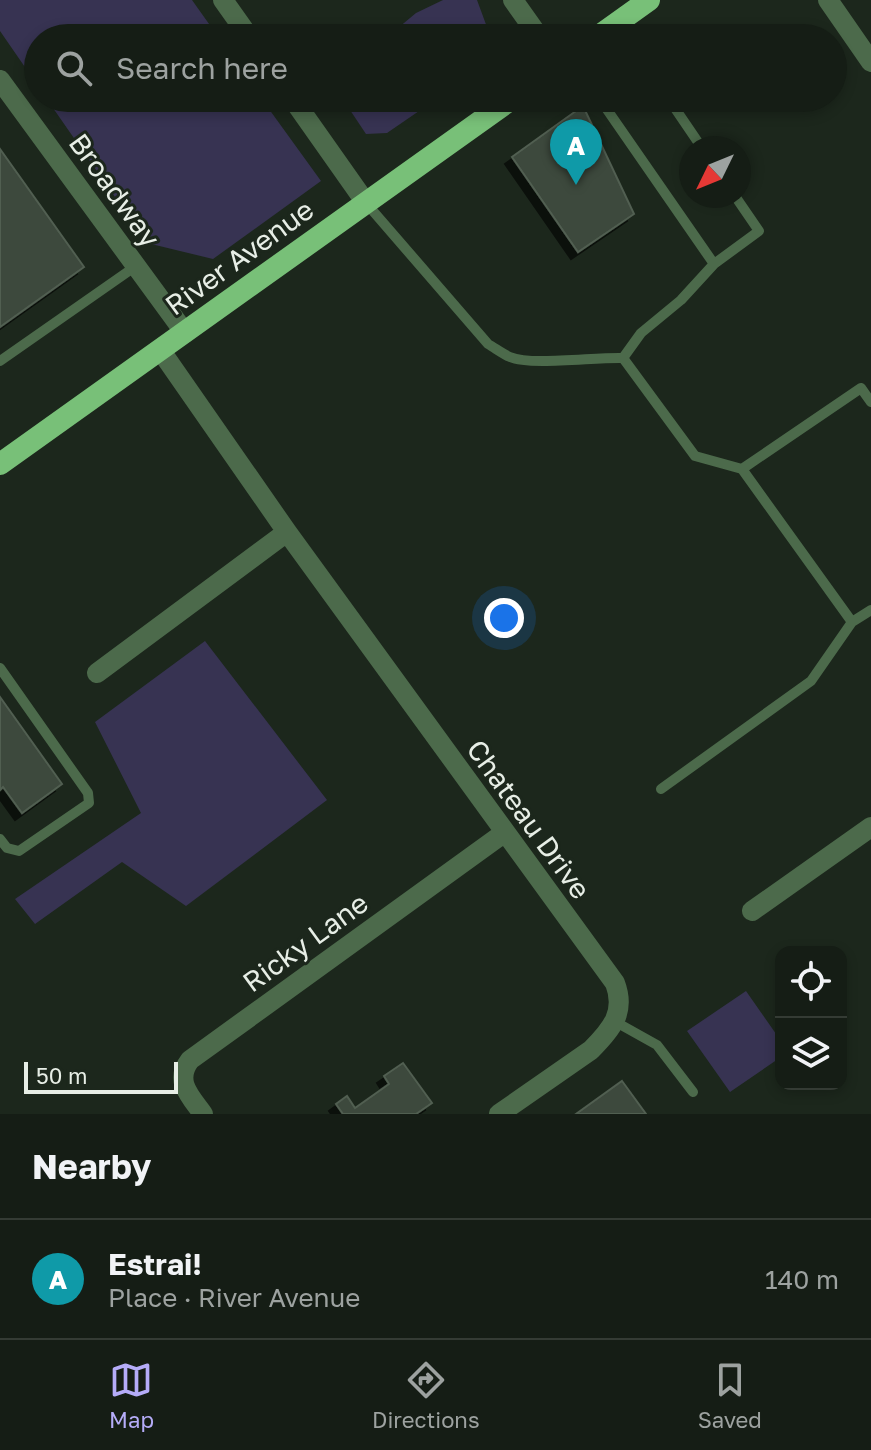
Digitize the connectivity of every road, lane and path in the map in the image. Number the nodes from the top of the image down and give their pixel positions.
1 (223, 0) edge
2 (513, 0) edge
3 (649, 0) edge
4 (828, 0) edge
5 (240, 24) edge
6 (530, 24) edge
7 (622, 24) edge
8 (845, 24) edge
9 (847, 27) edge
10 (871, 62) edge
11 (0, 80) edge
12 (302, 112) edge
13 (493, 112) edge
14 (609, 112) edge
15 (678, 112) edge
16 (694, 136) edge
17 (366, 203) junction
18 (743, 208) edge
19 (714, 264) junction
20 (136, 266) junction
21 (185, 333) junction
22 (161, 351) junction
23 (623, 358) junction
24 (0, 361) edge
25 (871, 402) edge
26 (0, 464) edge
27 (742, 469) junction
28 (287, 532) junction
29 (871, 610) edge
30 (852, 622) junction
31 (0, 668) edge
32 (97, 673) dead end
33 (661, 789) dead end
34 (871, 827) edge
35 (504, 833) junction
36 (0, 839) edge
37 (752, 911) dead end
38 (614, 1021) junction
39 (693, 1092) dead end
40 (203, 1114) edge
41 (499, 1114) edge

1 - 5 street
2 - 6 street
3 - 7 highway
4 - 8 street
9 - 10 street
11 - 20 street, Broadway
12 - 17 street
13 - 17 highway, River Avenue
14 - 19 lane
15 - 16 lane
17 - 21 highway, River Avenue
17 - 23 lane
18 - 19 lane
19 - 23 lane
20 - 21 street, Broadway
20 - 24 lane
21 - 22 highway, River Avenue
22 - 26 highway, River Avenue
22 - 28 street, Chateau Drive
23 - 27 lane
25 - 27 lane
27 - 30 lane
28 - 32 street
28 - 35 street, Chateau Drive
29 - 30 lane
30 - 33 lane
31 - 36 lane
34 - 37 street
35 - 38 street, Chateau Drive
35 - 40 street, Ricky Lane
38 - 39 lane
38 - 41 street

